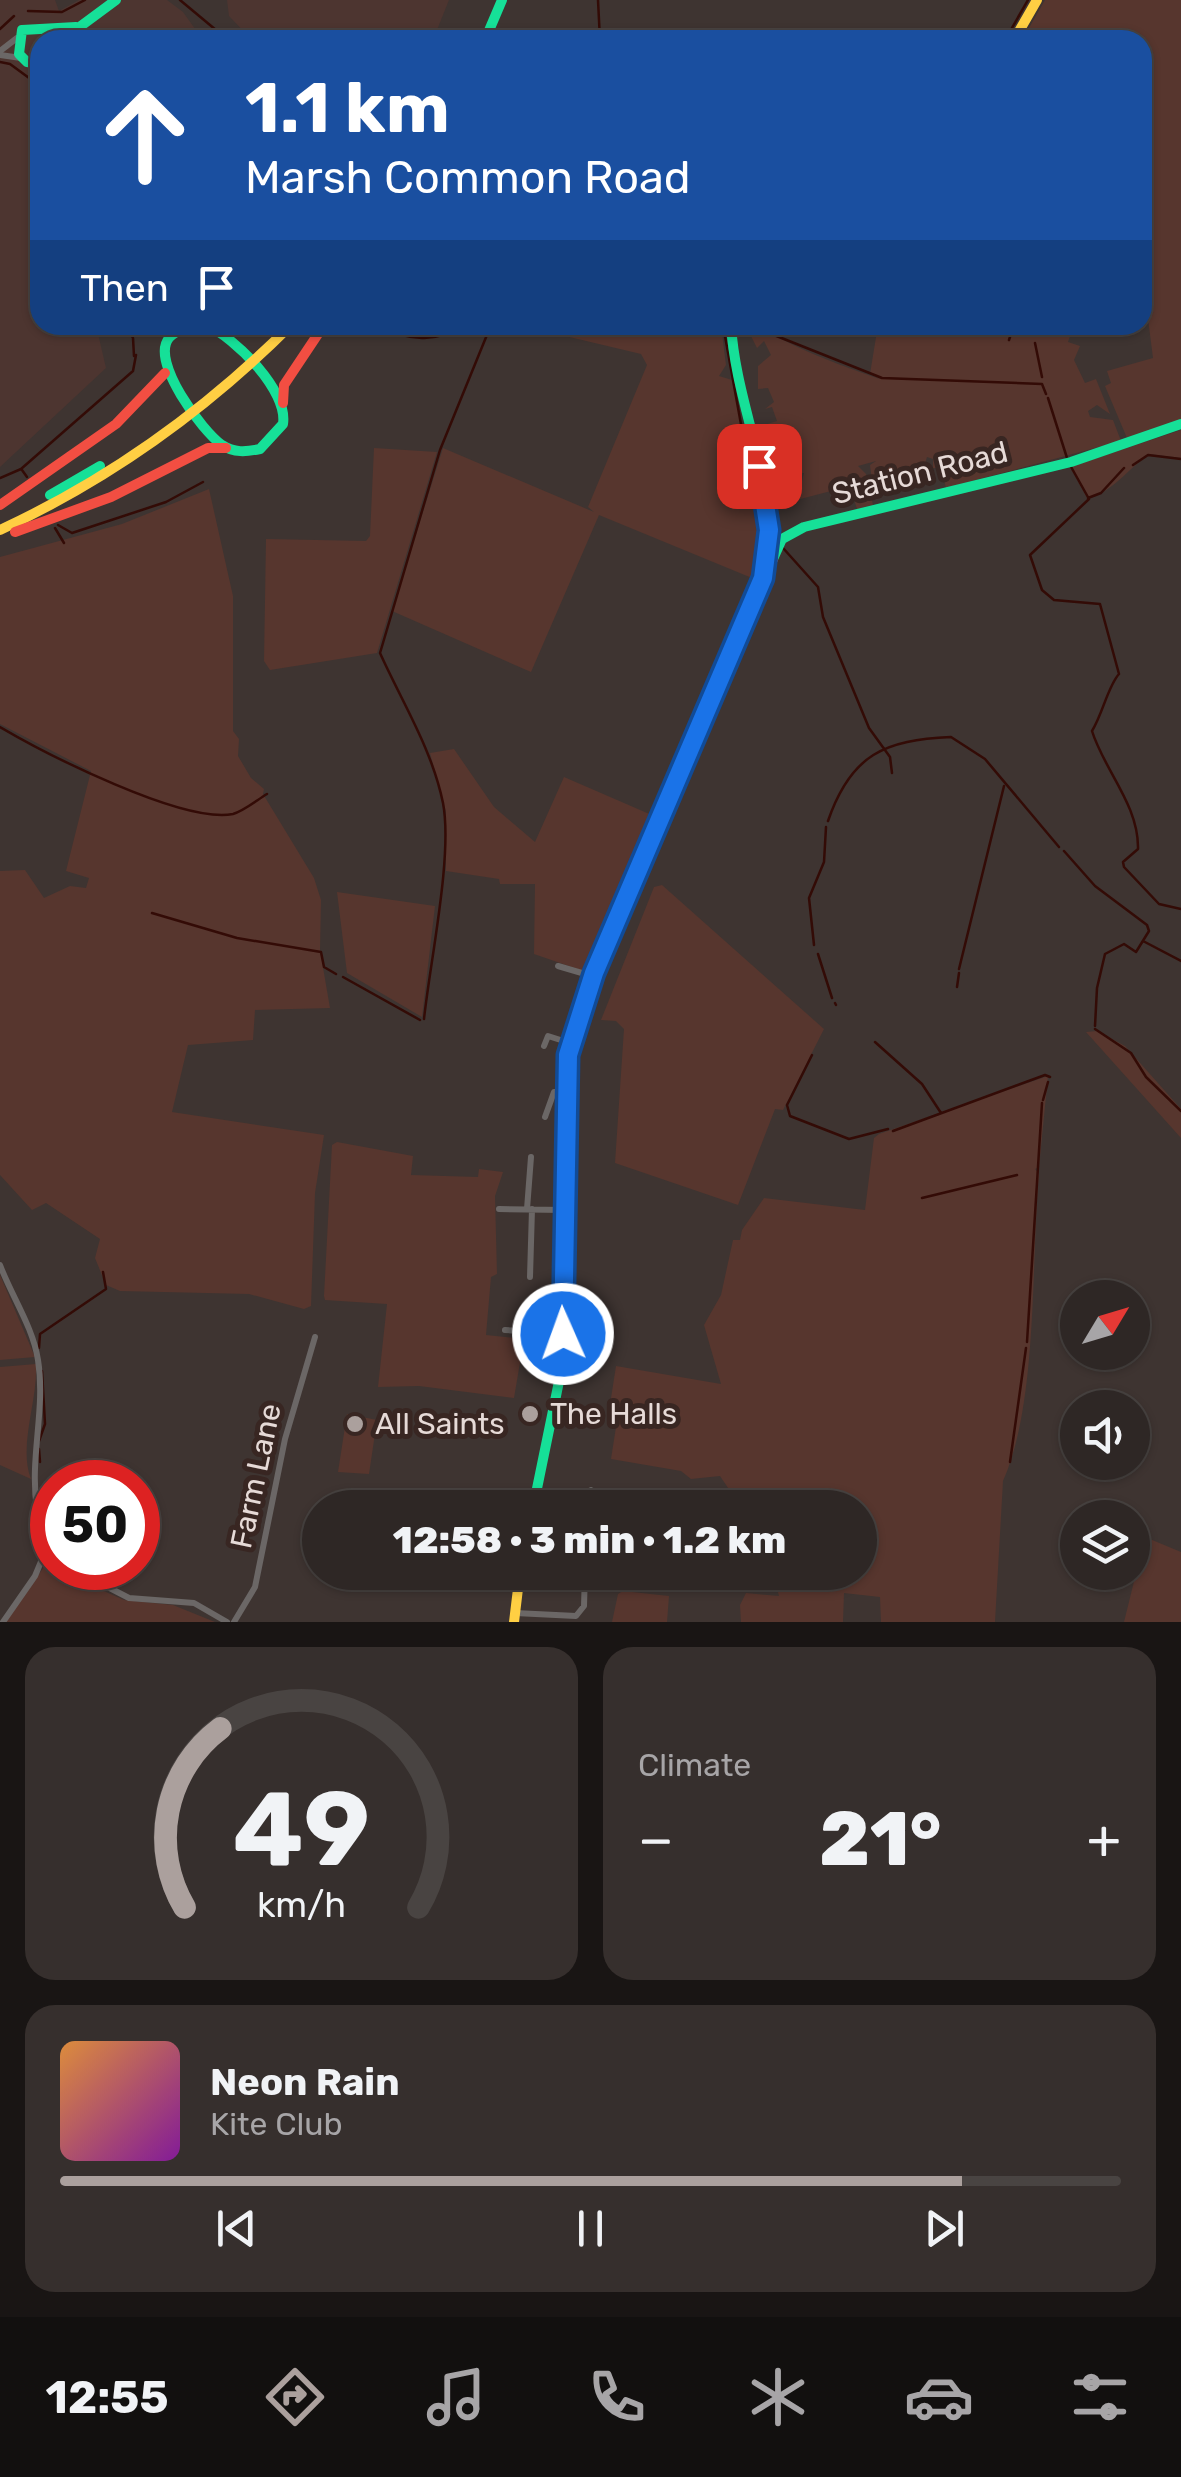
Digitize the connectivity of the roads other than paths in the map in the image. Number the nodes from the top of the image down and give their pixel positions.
1 (116, 0) edge
2 (493, 0) edge
3 (502, 0) edge
4 (1037, 0) edge
5 (76, 27) junction
6 (46, 28) joint
7 (72, 30) edge
8 (480, 30) edge
9 (489, 30) edge
10 (1020, 30) edge
11 (17, 38) junction
12 (0, 53) edge
13 (30, 58) edge
14 (30, 63) edge
15 (167, 335) edge
16 (223, 335) edge
17 (267, 335) edge
18 (280, 335) edge
19 (317, 335) edge
20 (732, 335) edge
21 (168, 377) junction
22 (283, 402) junction
23 (1181, 424) edge
24 (226, 448) junction
25 (0, 505) edge
26 (768, 512) junction
27 (0, 520) edge
28 (0, 530) edge
29 (788, 533) junction
30 (0, 538) edge
31 (763, 578) junction
32 (561, 969) dead end
33 (592, 976) junction
34 (570, 1043) junction
35 (544, 1046) dead end
36 (567, 1092) junction
37 (545, 1117) dead end
38 (531, 1157) dead end
39 (499, 1209) dead end
40 (530, 1209) junction
41 (566, 1210) junction
42 (0, 1265) edge
43 (530, 1277) dead end
44 (505, 1330) dead end
45 (563, 1334) junction
46 (316, 1337) dead end
47 (33, 1460) edge
48 (537, 1490) edge
49 (30, 1582) edge
50 (114, 1590) edge
51 (518, 1590) edge
52 (584, 1590) edge
53 (514, 1618) edge
54 (3, 1622) edge
55 (231, 1622) edge

1 - 5 main road
2 - 8 main road
3 - 9 main road
4 - 10 main road
5 - 6 main road
5 - 7 main road
6 - 11 main road
11 - 12 street
11 - 13 main road
12 - 14 street
15 - 21 main road
16 - 22 main road
17 - 27 main road
18 - 28 main road
19 - 22 main road
20 - 26 main road
21 - 24 main road
21 - 25 main road
22 - 24 main road
23 - 29 main road, Station Road
24 - 30 main road
26 - 29 main road
26 - 31 main road
29 - 31 main road
31 - 33 main road
32 - 33 street
33 - 34 main road
34 - 35 street
34 - 36 main road
36 - 37 street
36 - 41 main road
38 - 40 street
39 - 40 street
40 - 41 street
40 - 43 street
41 - 45 main road
42 - 47 street
44 - 45 street
45 - 48 main road
46 - 55 street, Farm Lane
49 - 54 street
50 - 55 street
51 - 53 main road
52 - 53 street

